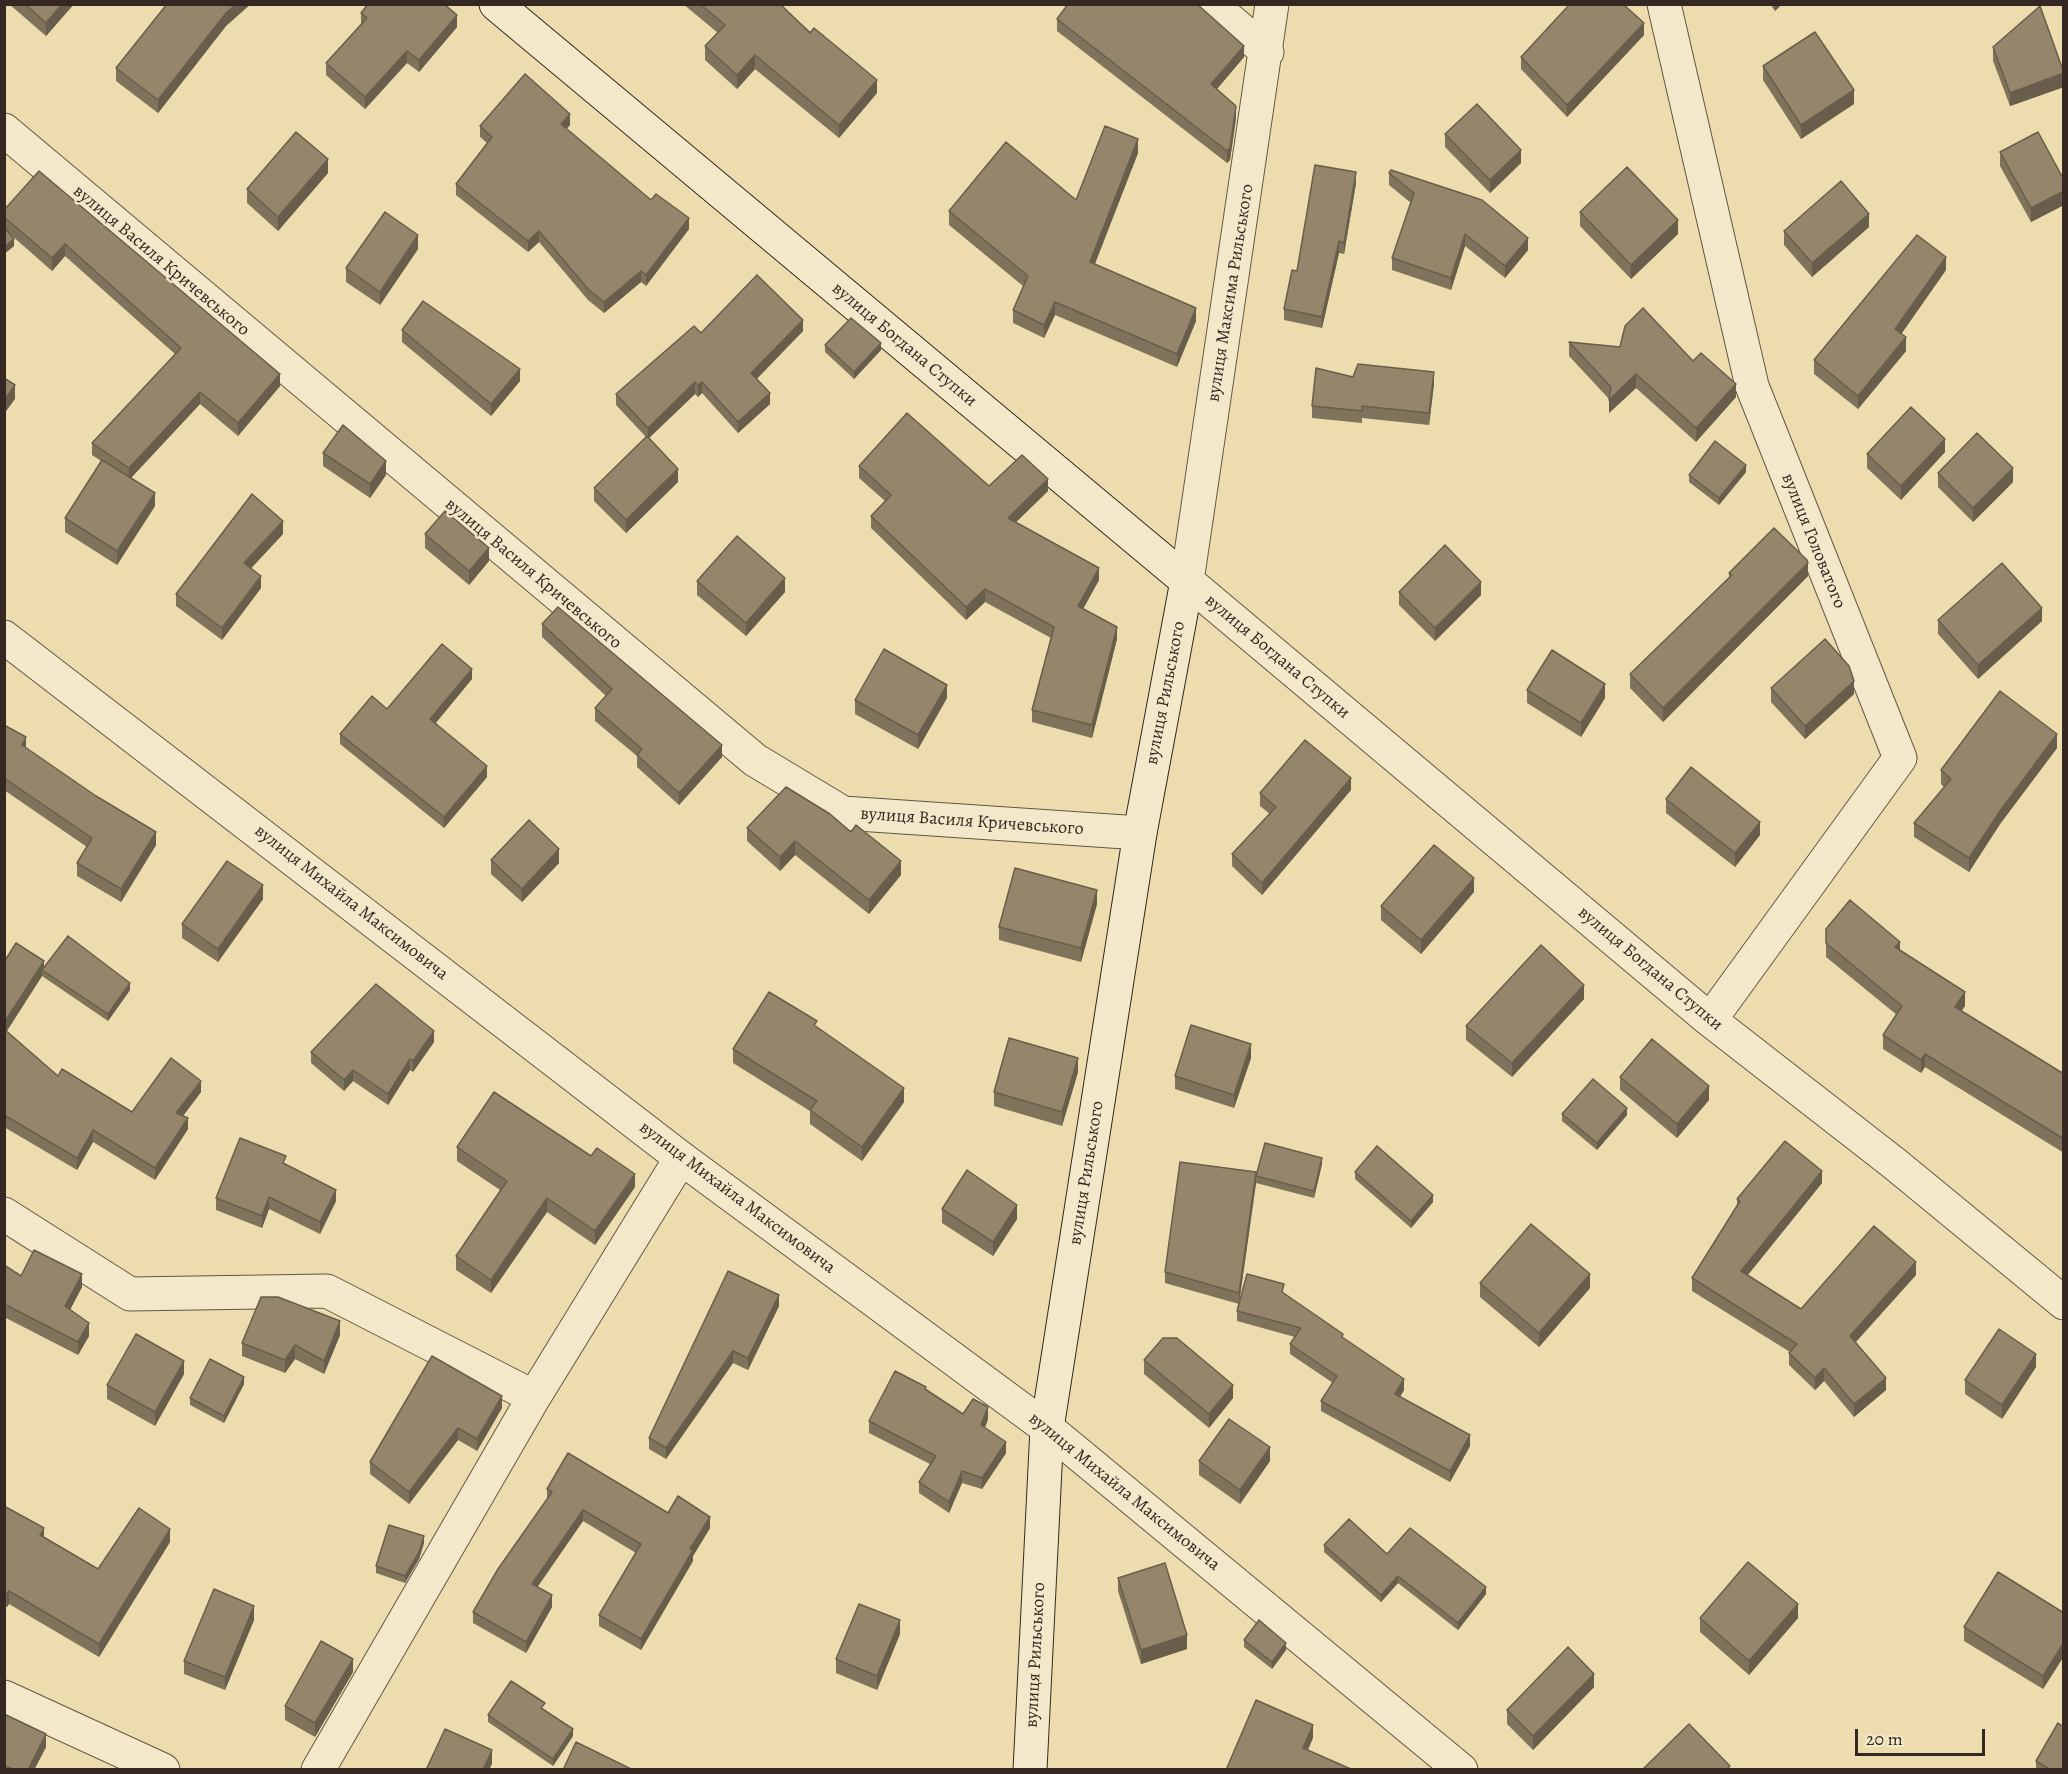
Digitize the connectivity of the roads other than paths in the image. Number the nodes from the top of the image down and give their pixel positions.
1 (496, 4) edge
2 (1211, 4) edge
3 (1272, 4) edge
4 (1664, 4) edge
5 (1267, 52) junction
6 (4, 130) edge
7 (1187, 581) junction
8 (4, 637) edge
9 (1140, 833) junction
10 (1710, 1020) junction
11 (681, 1158) junction
12 (4, 1214) edge
13 (2064, 1303) edge
14 (534, 1397) junction
15 (1047, 1428) junction
16 (4, 1697) edge
17 (163, 1770) edge
18 (318, 1770) edge
19 (1030, 1770) edge
20 (1461, 1770) edge

1 - 7 street, вулиця Богдана Ступки
2 - 5 street
3 - 5 street, вулиця Максима Рильського
4 - 10 street, вулиця Головатого
5 - 7 street, вулиця Максима Рильського
6 - 9 street, вулиця Василя Кричевського
7 - 9 street, вулиця Рильського
7 - 10 street, вулиця Богдана Ступки
8 - 11 street, вулиця Михайла Максимовича
9 - 15 street, вулиця Рильського
10 - 13 street, вулиця Богдана Ступки
11 - 14 street
11 - 15 street, вулиця Михайла Максимовича
12 - 14 street
14 - 18 street
15 - 19 street, вулиця Рильського
15 - 20 street, вулиця Михайла Максимовича
16 - 17 street

